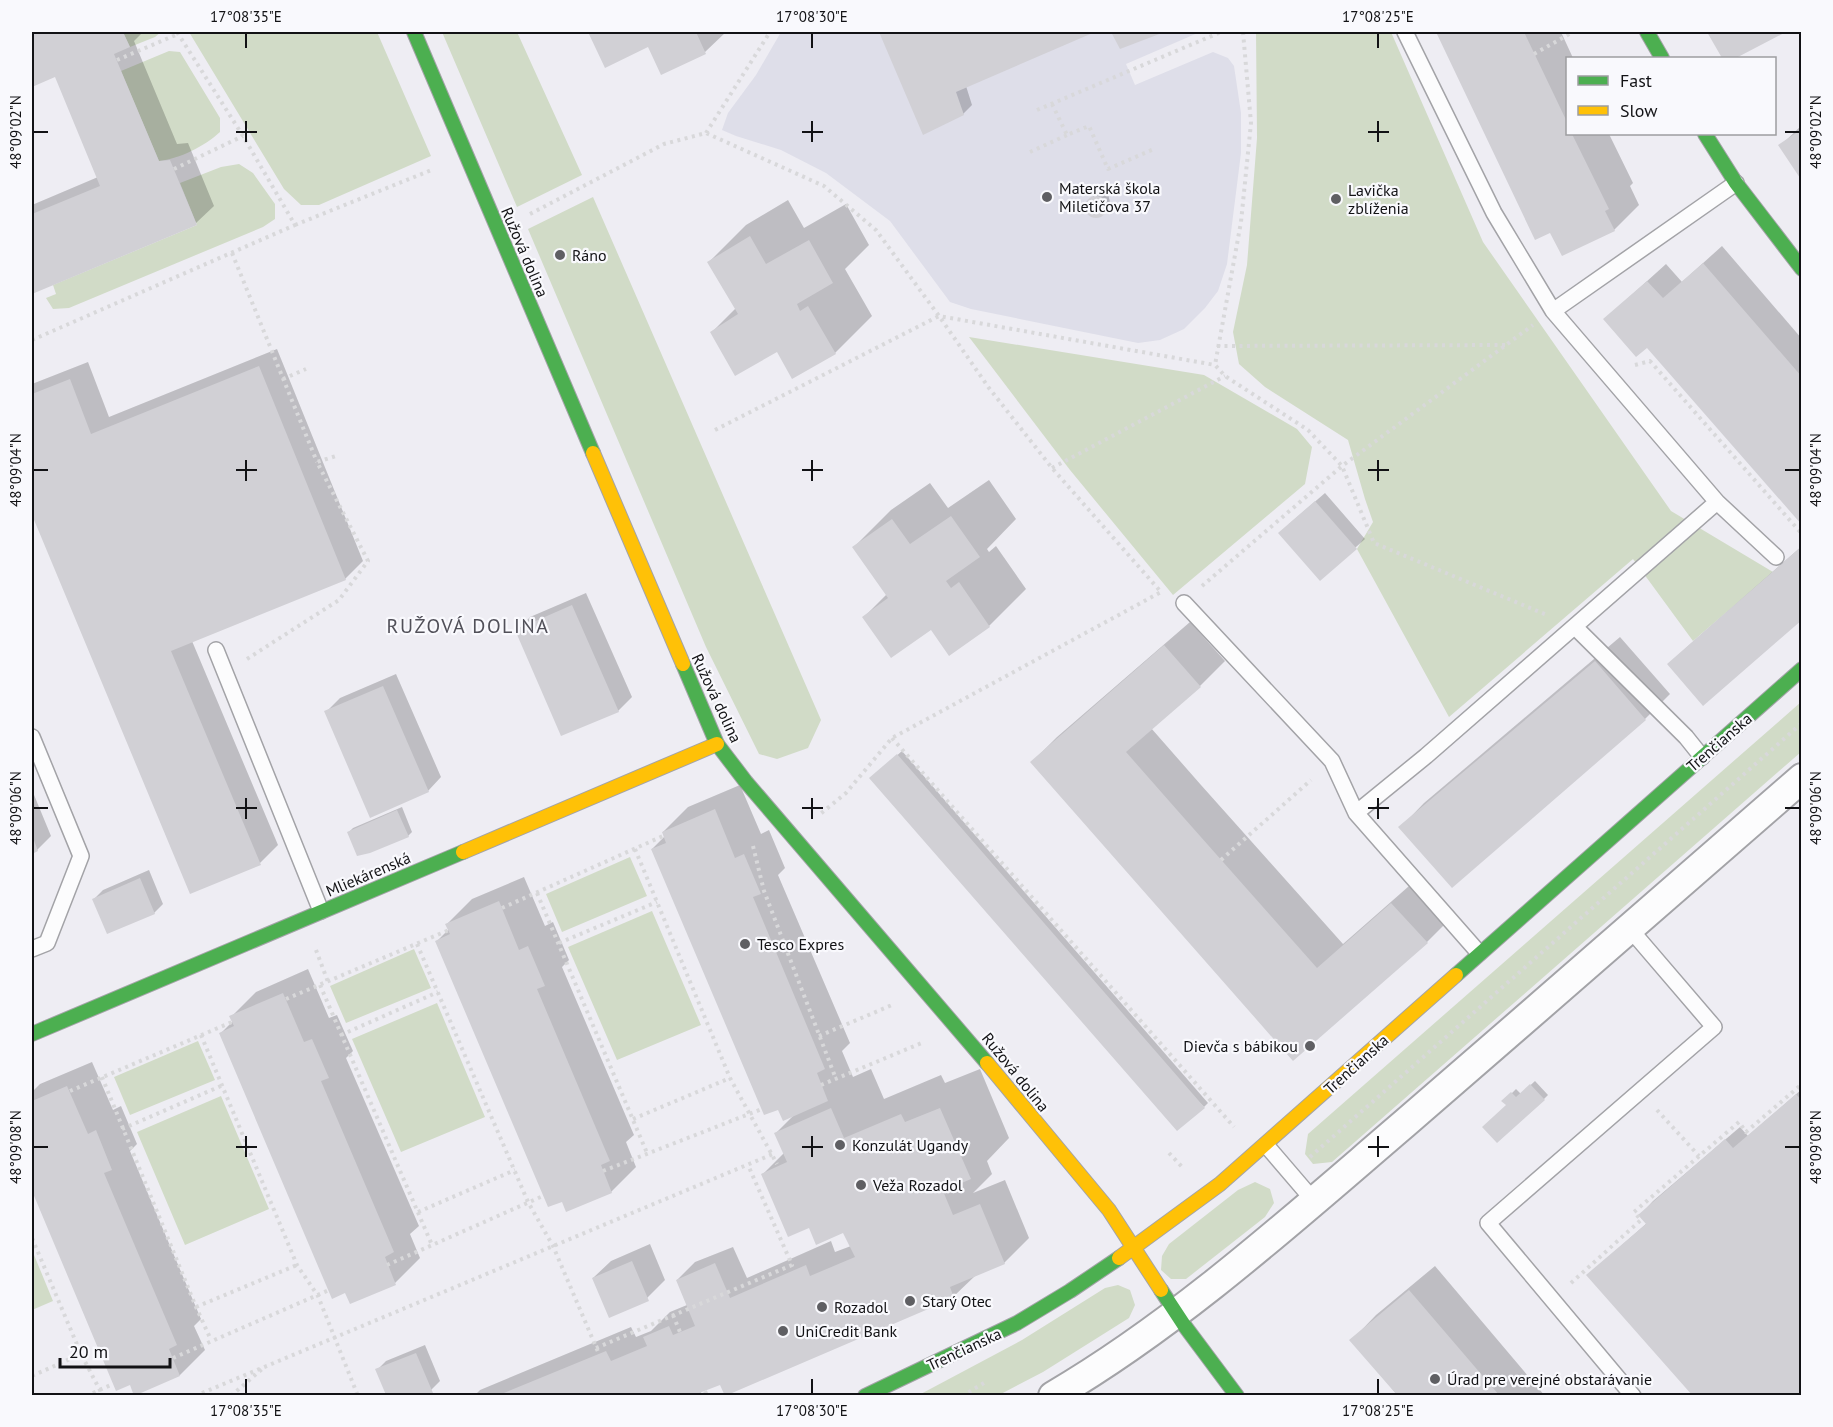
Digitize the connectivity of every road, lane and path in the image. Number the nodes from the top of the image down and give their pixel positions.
1 (414, 32) edge
2 (770, 32) edge
3 (1221, 32) edge
4 (1243, 32) edge
5 (1405, 32) edge
6 (1573, 32) edge
7 (1647, 32) edge
8 (177, 33) edge
9 (1534, 54) dead end
10 (1661, 57) edge
11 (117, 60) dead end
12 (1052, 104) junction
13 (1037, 110) dead end
14 (706, 133) junction
15 (1067, 135) junction
16 (1706, 135) edge
17 (243, 136) junction
18 (1154, 148) dead end
19 (1030, 152) dead end
20 (443, 165) dead end
21 (174, 169) dead end
22 (1736, 183) junction
23 (295, 225) junction
24 (498, 230) junction
25 (232, 253) junction
26 (1802, 269) edge
27 (1553, 310) junction
28 (939, 316) junction
29 (32, 340) edge
30 (1507, 345) junction
31 (1217, 346) junction
32 (1215, 365) junction
33 (1632, 366) dead end
34 (306, 369) dead end
35 (1225, 376) junction
36 (283, 379) junction
37 (716, 430) dead end
38 (339, 455) dead end
39 (317, 462) junction
40 (1342, 466) junction
41 (1052, 468) junction
42 (1717, 502) junction
43 (1802, 534) edge
44 (1776, 556) dead end
45 (1184, 603) joint
46 (1575, 627) junction
47 (216, 650) dead end
48 (1802, 669) edge
49 (226, 672) junction
50 (1802, 723) edge
51 (32, 737) edge
52 (892, 738) junction
53 (717, 744) junction
54 (1702, 757) junction
55 (1332, 761) junction
56 (1802, 778) edge
57 (1356, 813) junction
58 (663, 836) dead end
59 (792, 837) junction
60 (752, 841) dead end
61 (635, 849) junction
62 (1221, 860) dead end
63 (537, 893) junction
64 (657, 902) junction
65 (502, 908) dead end
66 (321, 912) junction
67 (1630, 928) junction
68 (449, 930) dead end
69 (559, 943) junction
70 (417, 944) junction
71 (32, 949) edge
72 (1479, 953) junction
73 (320, 985) junction
74 (438, 992) junction
75 (286, 999) dead end
76 (895, 1004) dead end
77 (232, 1022) dead end
78 (957, 1027) junction
79 (32, 1034) edge
80 (201, 1035) junction
81 (341, 1035) junction
82 (819, 1036) junction
83 (102, 1077) junction
84 (730, 1078) junction
85 (837, 1079) junction
86 (1802, 1084) edge
87 (821, 1085) dead end
88 (221, 1086) junction
89 (70, 1091) dead end
90 (762, 1109) dead end
91 (748, 1114) junction
92 (633, 1119) junction
93 (1234, 1127) dead end
94 (122, 1130) junction
95 (1676, 1131) dead end
96 (1266, 1145) junction
97 (647, 1153) junction
98 (1168, 1153) dead end
99 (773, 1154) junction
100 (1699, 1156) junction
101 (777, 1164) dead end
102 (748, 1165) junction
103 (1184, 1168) dead end
104 (515, 1170) junction
105 (603, 1171) dead end
106 (1290, 1174) junction
107 (543, 1196) dead end
108 (1314, 1201) junction
109 (528, 1202) junction
110 (418, 1212) junction
111 (32, 1238) edge
112 (432, 1245) junction
113 (553, 1246) junction
114 (1134, 1248) junction
115 (297, 1265) junction
116 (387, 1265) dead end
117 (1579, 1276) dead end
118 (329, 1290) dead end
119 (318, 1296) junction
120 (196, 1307) junction
121 (1176, 1313) junction
122 (673, 1315) junction
123 (680, 1332) dead end
124 (334, 1337) junction
125 (211, 1340) junction
126 (597, 1348) junction
127 (81, 1354) junction
128 (598, 1354) dead end
129 (173, 1358) dead end
130 (268, 1365) junction
131 (32, 1376) edge
132 (113, 1384) dead end
133 (100, 1390) junction
134 (86, 1395) edge
135 (103, 1395) edge
136 (195, 1395) edge
137 (231, 1395) edge
138 (358, 1395) edge
139 (865, 1395) edge
140 (1053, 1395) edge
141 (1236, 1395) edge
142 (1633, 1395) edge

1 - 24 street, Ružová dolina
2 - 14 path
3 - 12 path
4 - 31 path
5 - 27 lane
6 - 9 path
7 - 10 street
8 - 11 path
8 - 17 path
12 - 13 path
12 - 15 path
14 - 24 path
14 - 28 path
15 - 18 path
15 - 19 path
16 - 22 street
17 - 21 path
17 - 23 path
20 - 23 path
22 - 26 street
22 - 27 lane
23 - 25 path
24 - 53 street, Ružová dolina
25 - 29 path
25 - 36 path
27 - 30 path
27 - 42 lane
28 - 32 path
28 - 37 path
28 - 41 path
30 - 31 path
30 - 40 path
31 - 32 path
32 - 35 path
33 - 43 path
34 - 36 path
35 - 40 path
35 - 41 path
36 - 39 path
38 - 39 path
39 - 49 path
40 - 45 path
40 - 46 path
41 - 52 path
42 - 44 lane
42 - 46 lane
45 - 55 lane
46 - 54 lane
46 - 57 lane
47 - 49 lane
48 - 54 street, Trenčianska
49 - 66 lane
50 - 106 path
51 - 71 lane
52 - 59 path
52 - 93 path
53 - 59 street, Ružová dolina
53 - 66 street, Mliekárenská
54 - 72 street, Trenčianska
55 - 57 lane
55 - 62 path
56 - 67 street
57 - 72 lane
58 - 61 path
59 - 78 street, Ružová dolina
60 - 82 path
61 - 63 path
61 - 64 path
63 - 65 path
63 - 69 path
64 - 69 path
64 - 84 path
66 - 79 street, Mliekárenská
67 - 108 street
67 - 142 lane
68 - 70 path
69 - 92 path
70 - 73 path
70 - 74 path
72 - 96 street, Trenčianska
73 - 75 path
73 - 81 path
74 - 81 path
74 - 104 path
76 - 82 path
77 - 80 path
78 - 85 path
78 - 114 street, Ružová dolina
80 - 83 path
80 - 88 path
81 - 110 path
82 - 85 path
83 - 89 path
83 - 94 path
84 - 91 path
84 - 92 path
85 - 87 path
86 - 100 path
88 - 94 path
88 - 115 path
90 - 91 path
91 - 97 path
91 - 99 path
92 - 97 path
94 - 120 path
95 - 100 path
96 - 106 lane
96 - 114 street, Trenčianska
97 - 105 path
98 - 103 path
99 - 101 path
99 - 102 path
100 - 117 path
102 - 113 path
102 - 122 path
104 - 109 path
104 - 110 path
106 - 108 lane
107 - 109 path
108 - 121 street
109 - 112 path
109 - 113 path
110 - 112 path
111 - 127 path
112 - 116 path
113 - 124 path
113 - 126 path
114 - 121 street, Ružová dolina
114 - 139 street, Trenčianska
115 - 119 path
115 - 120 path
118 - 119 path
119 - 124 path
119 - 125 path
120 - 125 path
121 - 140 street
121 - 141 street, Ružová dolina
122 - 123 path
122 - 126 path
124 - 130 path
124 - 138 path
125 - 129 path
126 - 128 path
127 - 131 path
127 - 133 path
130 - 136 path
130 - 137 path
132 - 133 path
133 - 134 path
133 - 135 path

